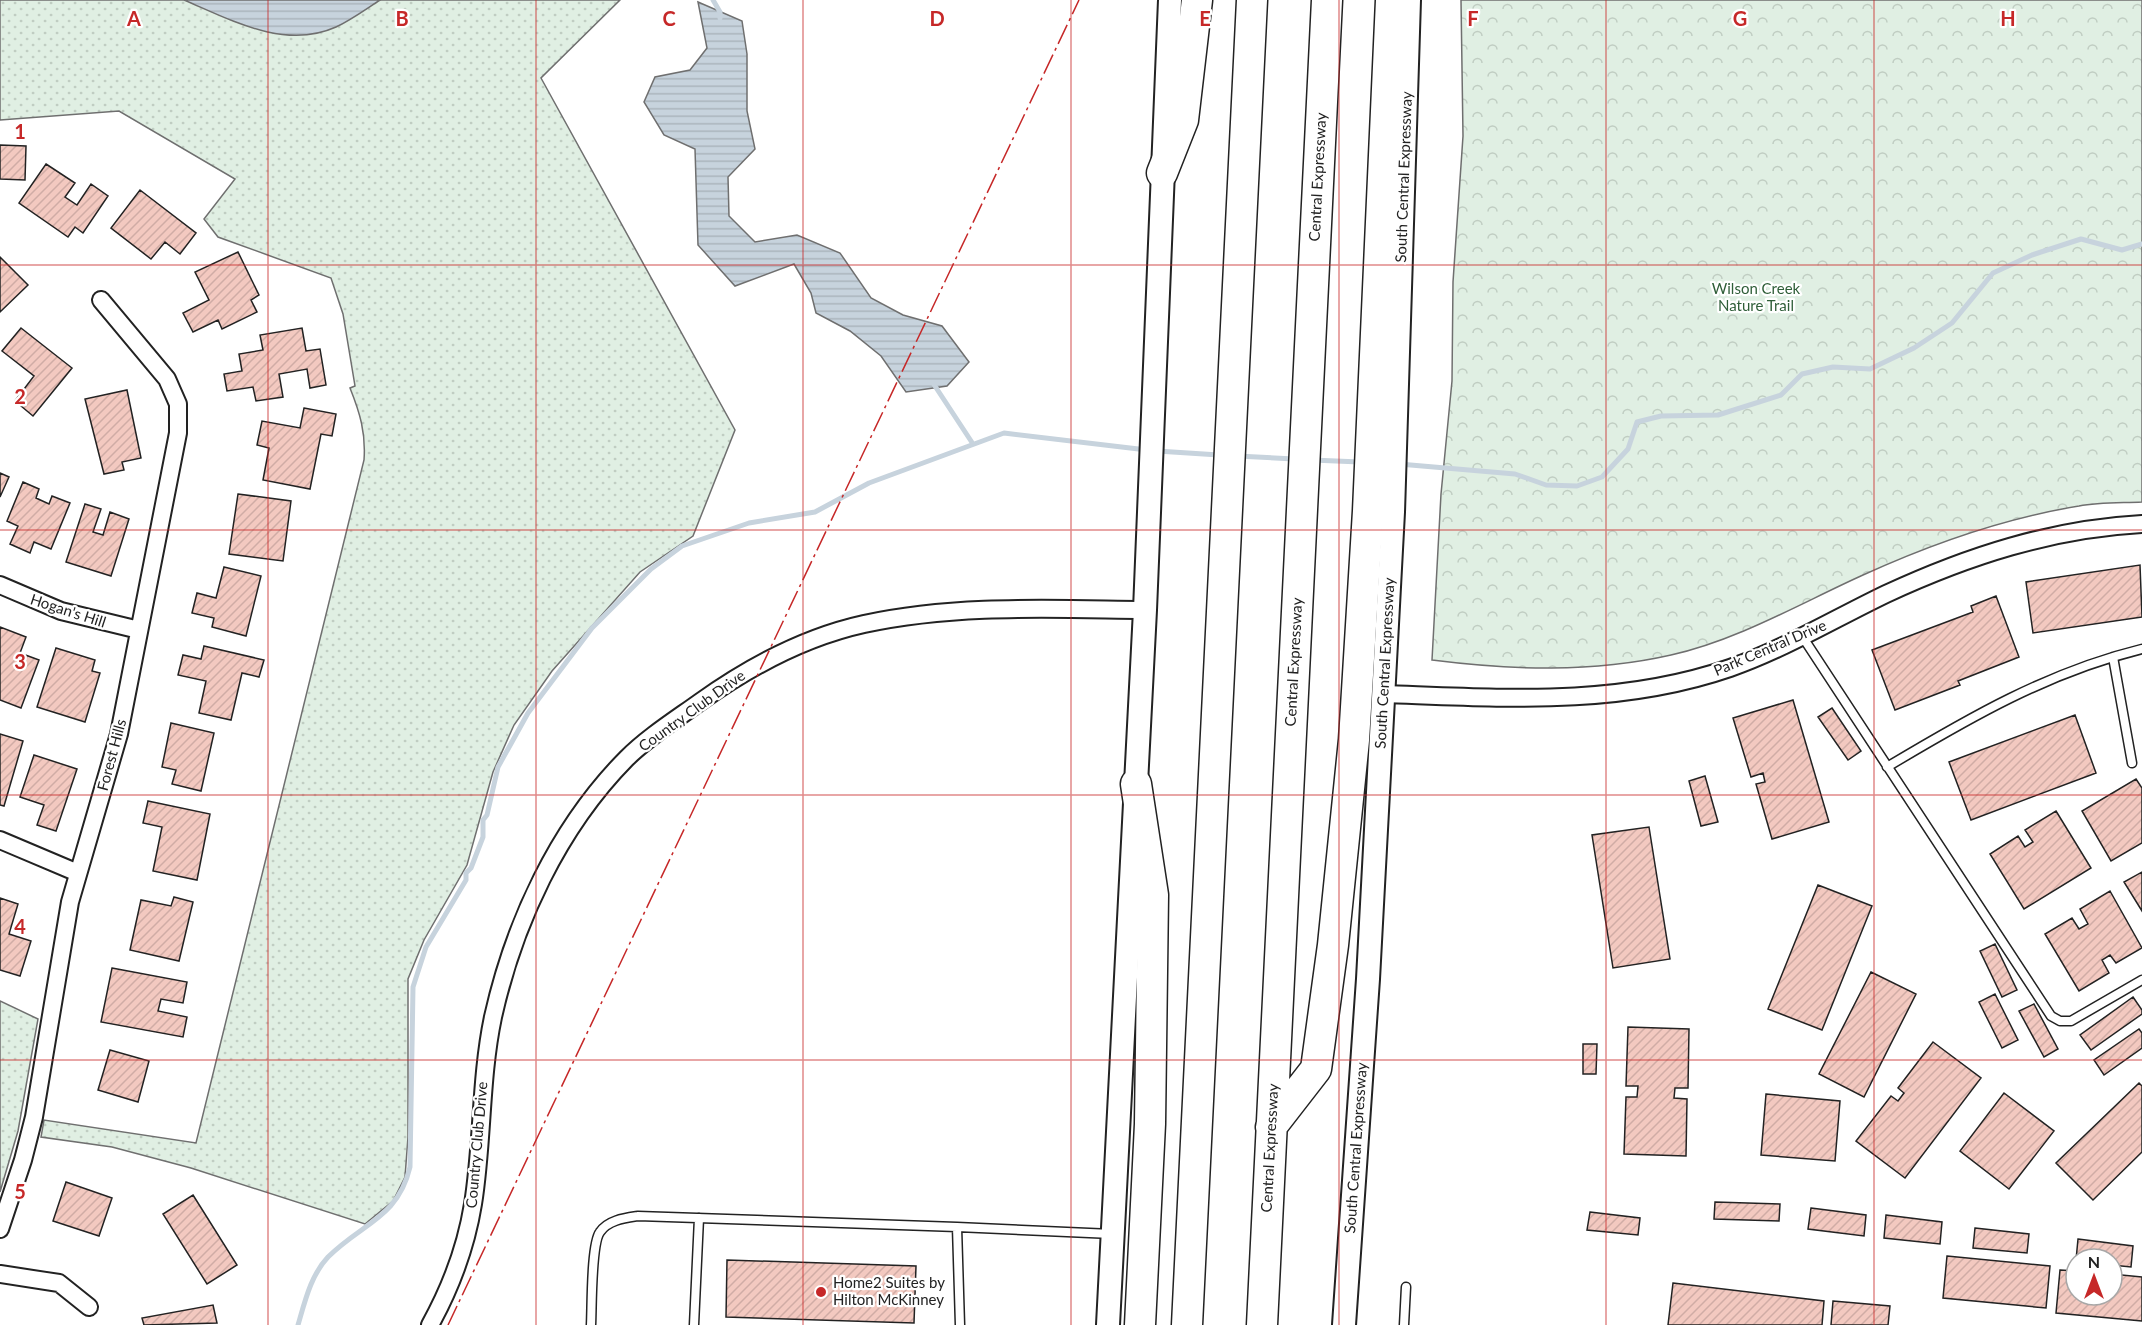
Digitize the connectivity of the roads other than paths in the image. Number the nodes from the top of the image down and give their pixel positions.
1 (1170, 0) edge
2 (1197, 0) edge
3 (1252, 0) edge
4 (1327, 0) edge
5 (1391, 0) edge
6 (1409, 0) edge
7 (1162, 173) junction
8 (101, 300) dead end
9 (1384, 429) junction
10 (1381, 512) junction
11 (2142, 524) edge
12 (0, 585) edge
13 (1144, 610) junction
14 (139, 630) junction
15 (1802, 636) junction
16 (2142, 650) edge
17 (2113, 657) junction
18 (1384, 694) junction
19 (2132, 763) dead end
20 (1887, 767) junction
21 (1136, 784) junction
22 (0, 840) edge
23 (78, 873) junction
24 (2142, 980) edge
25 (1271, 1127) junction
26 (699, 1218) junction
27 (957, 1227) junction
28 (0, 1229) edge
29 (1112, 1234) junction
30 (0, 1274) edge
31 (1406, 1287) dead end
32 (89, 1307) dead end
33 (430, 1325) edge
34 (591, 1325) edge
35 (694, 1325) edge
36 (960, 1325) edge
37 (1108, 1325) edge
38 (1140, 1325) edge
39 (1187, 1325) edge
40 (1262, 1325) edge
41 (1344, 1325) edge
42 (1404, 1325) edge

1 - 7 main road
2 - 7 highway
3 - 39 highway
4 - 25 highway, Central Expressway
5 - 9 highway
6 - 9 main road, South Central Expressway
7 - 13 main road
8 - 14 street, Forest Hills
9 - 10 highway
10 - 18 main road, South Central Expressway
10 - 25 highway
11 - 15 street, Park Central Drive
12 - 14 street, Hogan's Hill
13 - 21 main road
13 - 33 street, Country Club Drive
14 - 23 street, Forest Hills
15 - 18 street, Park Central Drive
15 - 20 lane
16 - 17 lane
17 - 19 lane
17 - 20 lane
18 - 41 main road, South Central Expressway
20 - 24 lane
21 - 29 main road
21 - 38 highway
22 - 23 street
23 - 28 street, Forest Hills
25 - 40 highway, Central Expressway
26 - 27 lane
26 - 34 lane
26 - 35 lane
27 - 29 lane
27 - 36 lane
29 - 37 main road
30 - 32 street
31 - 42 lane

